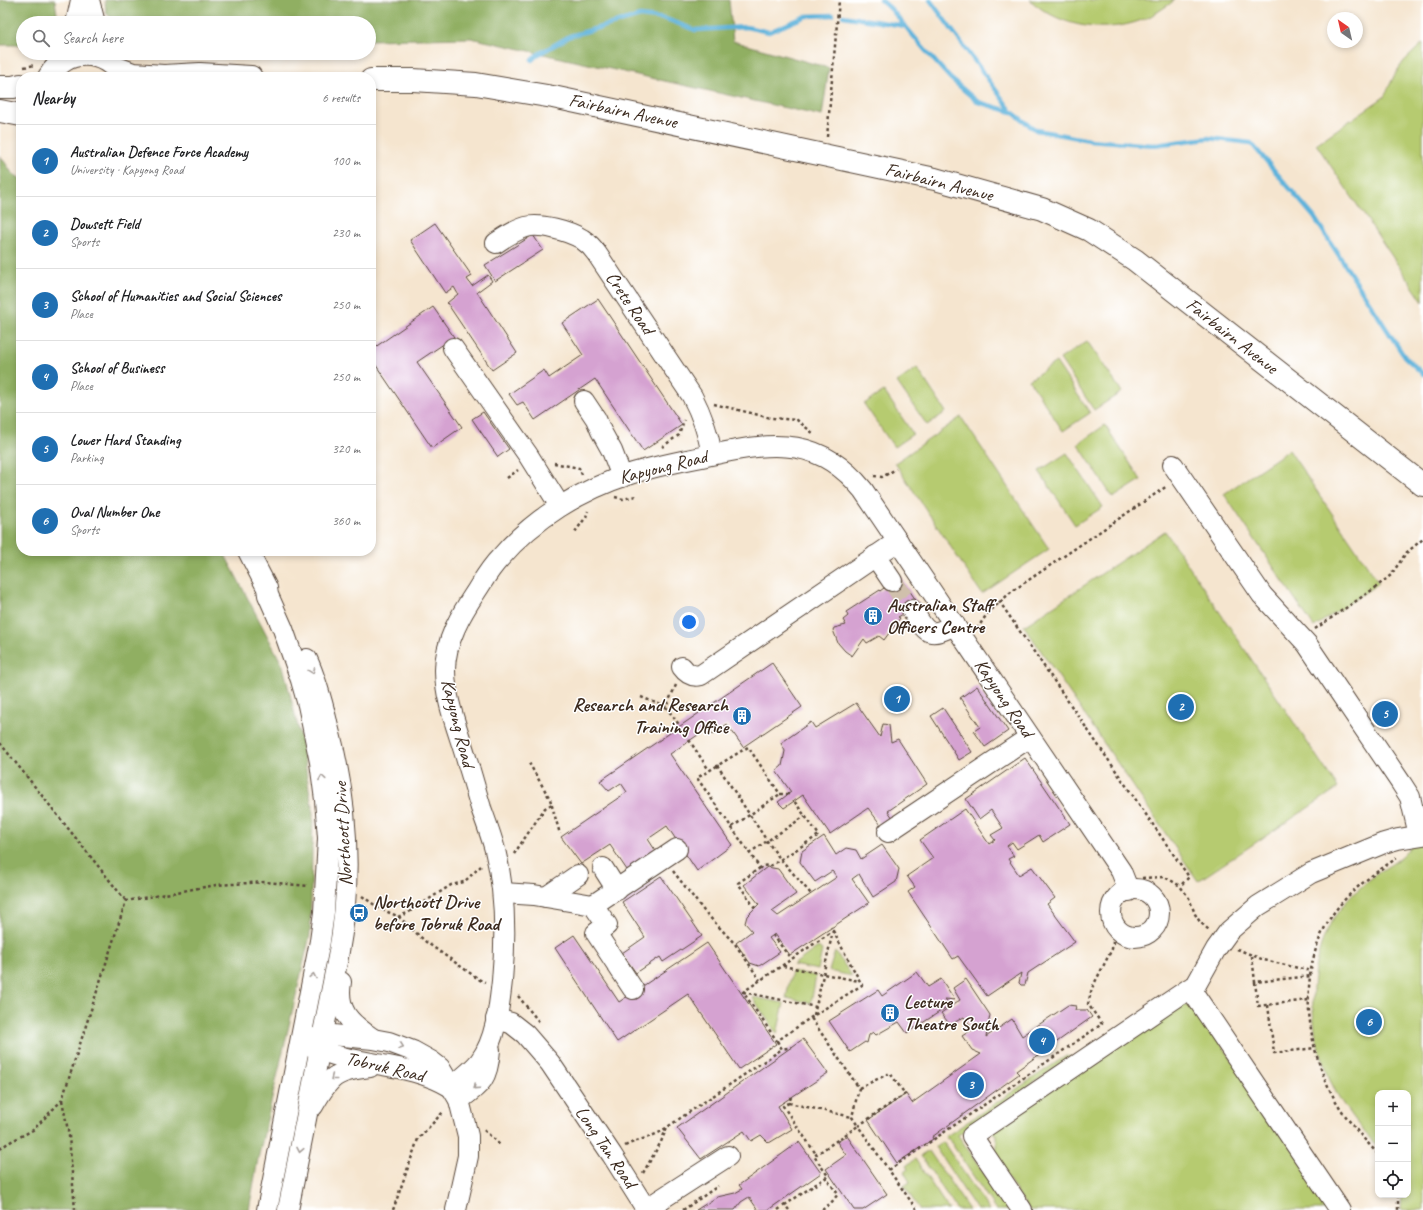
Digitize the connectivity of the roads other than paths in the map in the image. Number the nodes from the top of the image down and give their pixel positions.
1 (81, 0) edge
2 (89, 0) edge
3 (78, 16) edge
4 (93, 16) edge
5 (69, 60) edge
6 (102, 60) edge
7 (112, 64) edge
8 (54, 66) edge
9 (129, 72) edge
10 (376, 80) edge
11 (16, 83) edge
12 (0, 87) edge
13 (0, 110) edge
14 (16, 114) edge
15 (496, 243) dead end
16 (453, 348) dead end
17 (584, 401) dead end
18 (712, 454) junction
19 (1177, 471) road end
20 (622, 477) junction
21 (1423, 485) edge
22 (560, 506) junction
23 (898, 541) junction
24 (251, 556) edge
25 (875, 556) junction
26 (892, 581) tunnel mouth
27 (267, 588) junction
28 (912, 610) tunnel mouth
29 (954, 625) junction
30 (680, 675) road end
31 (1030, 737) junction
32 (888, 832) dead end
33 (346, 836) junction
34 (1418, 836) edge
35 (670, 854) road end
36 (603, 868) dead end
37 (578, 875) dead end
38 (617, 890) junction
39 (1129, 890) dead end
40 (503, 893) junction
41 (546, 897) junction
42 (594, 905) junction
43 (633, 989) dead end
44 (1192, 992) junction
45 (306, 1015) junction
46 (496, 1019) junction
47 (373, 1039) junction
48 (319, 1043) junction
49 (384, 1066) junction
50 (455, 1093) junction
51 (290, 1096) junction
52 (306, 1117) junction
53 (728, 1156) dead end
54 (267, 1210) edge
55 (288, 1210) edge
56 (456, 1210) edge
57 (1022, 1210) edge
58 (1340, 1210) edge

1 - 3 street
2 - 4 street
5 - 8 main road
6 - 7 main road
7 - 9 main road
10 - 21 main road, Fairbairn Avenue
11 - 12 main road
13 - 14 main road
15 - 18 street, Crete Road
16 - 22 street
17 - 20 street
18 - 20 street, Kapyong Road
18 - 23 street, Kapyong Road
19 - 34 street
20 - 22 street, Kapyong Road
22 - 40 street, Kapyong Road
23 - 25 street
23 - 29 street, Kapyong Road
24 - 27 street, Northcott Drive
25 - 26 street
25 - 30 street
27 -> 33 street, Northcott Drive
45 -> 27 street, Northcott Drive
28 - 29 street
29 - 31 street, Kapyong Road
31 - 32 street
31 - 39 street, Kapyong Road
33 - 47 street
33 - 48 street, Northcott Drive
34 - 44 street
35 - 38 street
36 - 38 street
37 - 41 street
38 - 42 street
40 - 41 street
40 - 46 street, Kapyong Road
41 - 42 street
42 - 43 street
44 - 57 street
44 - 58 street
45 - 48 street
45 - 51 street, Northcott Drive
46 - 50 street, Kapyong Road
46 - 53 street, Long Tan Road
47 - 48 street, Tobruk Road
47 -> 50 street, Tobruk Road
48 - 49 street, Tobruk Road
48 - 51 street
48 - 52 street, Northcott Drive
49 - 50 street, Tobruk Road
49 -> 52 street
50 - 56 street, Tobruk Road
51 - 54 street, Northcott Drive
52 -> 55 street, Northcott Drive

